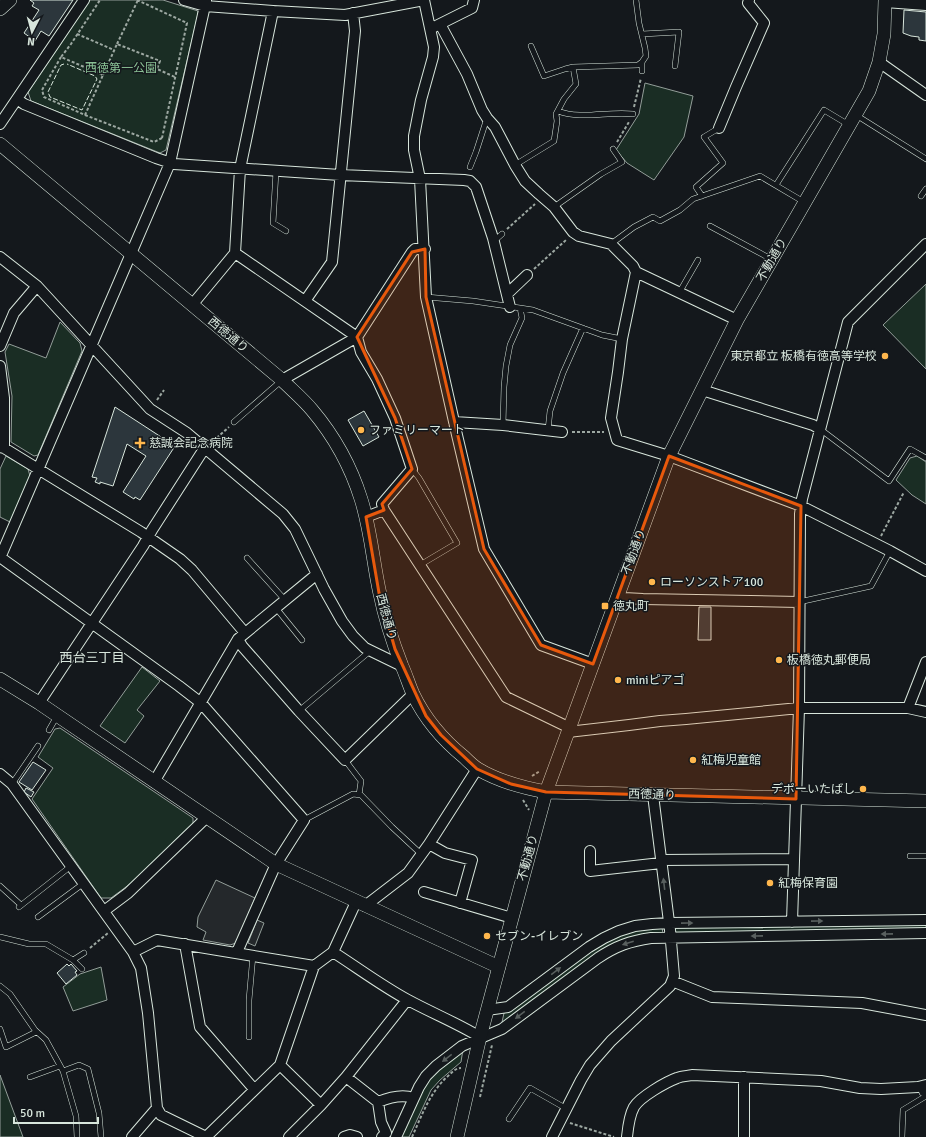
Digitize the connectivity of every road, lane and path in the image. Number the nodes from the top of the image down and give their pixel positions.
1 (10, 0) edge
2 (84, 0) edge
3 (100, 0) edge
4 (137, 0) edge
5 (184, 0) edge
6 (424, 0) edge
7 (474, 0) edge
8 (636, 0) edge
9 (749, 0) edge
10 (885, 1) edge
11 (205, 3) edge
12 (926, 5) edge
13 (0, 9) edge
14 (273, 11) junction
15 (353, 13) junction
16 (435, 27) junction
17 (77, 34) junction
18 (642, 34) junction
19 (117, 44) junction
20 (531, 46) dead end
21 (114, 50) junction
22 (61, 57) junction
23 (642, 62) junction
24 (879, 62) junction
25 (675, 66) dead end
26 (574, 67) junction
27 (642, 71) dead end
28 (102, 75) junction
29 (176, 77) junction
30 (926, 95) edge
31 (17, 99) junction
32 (558, 111) junction
33 (633, 114) dead end
34 (85, 115) junction
35 (487, 118) junction
36 (853, 120) junction
37 (0, 124) edge
38 (719, 128) joint
39 (162, 138) junction
40 (175, 139) junction
41 (0, 144) edge
42 (612, 149) dead end
43 (926, 159) edge
44 (170, 163) junction
45 (515, 165) junction
46 (470, 167) dead end
47 (240, 169) junction
48 (276, 171) junction
49 (340, 175) junction
50 (420, 179) junction
51 (776, 185) junction
52 (926, 189) edge
53 (702, 196) junction
54 (921, 196) dead end
55 (542, 197) junction
56 (805, 202) junction
57 (554, 207) junction
58 (710, 226) dead end
59 (286, 231) dead end
60 (574, 233) junction
61 (502, 234) joint
62 (494, 241) junction
63 (611, 244) junction
64 (926, 244) edge
65 (425, 249) junction
66 (234, 253) junction
67 (131, 254) junction
68 (0, 257) edge
69 (772, 259) junction
70 (698, 260) dead end
71 (636, 272) junction
72 (527, 275) joint
73 (37, 286) junction
74 (679, 293) junction
75 (507, 294) junction
76 (426, 297) junction
77 (305, 301) junction
78 (192, 305) junction
79 (515, 307) junction
80 (737, 320) junction
81 (582, 328) junction
82 (357, 337) junction
83 (622, 338) junction
84 (0, 346) edge
85 (92, 346) junction
86 (0, 366) edge
87 (282, 380) junction
88 (702, 390) junction
89 (234, 422) joint
90 (454, 422) junction
91 (503, 425) junction
92 (820, 429) junction
93 (548, 430) junction
94 (562, 432) joint
95 (613, 432) junction
96 (207, 446) junction
97 (2, 447) edge
98 (669, 456) junction
99 (926, 458) edge
100 (39, 469) junction
101 (412, 469) junction
102 (904, 492) dead end
103 (801, 506) junction
104 (384, 510) junction
105 (366, 516) junction
106 (148, 537) junction
107 (877, 544) junction
108 (890, 551) junction
109 (0, 557) edge
110 (247, 558) dead end
111 (420, 565) junction
112 (926, 571) edge
113 (317, 574) junction
114 (618, 596) junction
115 (285, 600) junction
116 (799, 602) junction
117 (276, 608) junction
118 (92, 623) junction
119 (242, 636) junction
120 (302, 640) dead end
121 (370, 651) junction
122 (926, 662) edge
123 (593, 664) junction
124 (402, 666) junction
125 (0, 679) edge
126 (413, 694) junction
127 (39, 703) junction
128 (201, 703) junction
129 (799, 708) junction
130 (908, 708) junction
131 (300, 711) junction
132 (926, 712) edge
133 (57, 716) junction
134 (49, 730) dead end
135 (569, 730) junction
136 (38, 746) dead end
137 (345, 760) junction
138 (477, 769) junction
139 (542, 770) dead end
140 (0, 774) edge
141 (529, 778) dead end
142 (154, 782) junction
143 (12, 784) junction
144 (546, 792) junction
145 (359, 795) junction
146 (652, 795) junction
147 (522, 799) dead end
148 (796, 799) junction
149 (926, 801) edge
150 (530, 811) dead end
151 (207, 817) junction
152 (304, 820) junction
153 (429, 844) junction
154 (590, 851) dead end
155 (421, 854) junction
156 (910, 856) dead end
157 (926, 856) edge
158 (794, 859) junction
159 (661, 861) junction
160 (276, 864) junction
161 (71, 866) junction
162 (84, 883) junction
163 (0, 886) edge
164 (424, 892) dead end
165 (460, 903) junction
166 (361, 904) junction
167 (104, 911) junction
168 (38, 917) dead end
169 (512, 918) junction
170 (926, 920) edge
171 (792, 922) junction
172 (669, 923) junction
173 (112, 930) junction
174 (926, 933) edge
175 (0, 937) edge
176 (671, 937) junction
177 (185, 944) junction
178 (133, 952) junction
179 (237, 952) junction
180 (333, 952) junction
181 (84, 953) joint
182 (253, 955) junction
183 (73, 960) junction
184 (314, 966) junction
185 (499, 967) junction
186 (82, 968) dead end
187 (672, 981) junction
188 (0, 986) edge
189 (407, 1000) junction
190 (487, 1010) junction
191 (926, 1015) edge
192 (0, 1029) edge
193 (36, 1032) junction
194 (249, 1038) dead end
195 (480, 1038) junction
196 (493, 1043) dead end
197 (280, 1065) junction
198 (60, 1066) junction
199 (461, 1068) dead end
200 (63, 1071) junction
201 (30, 1077) dead end
202 (744, 1077) junction
203 (346, 1078) junction
204 (924, 1088) edge
205 (254, 1089) junction
206 (926, 1096) edge
207 (414, 1098) junction
208 (479, 1101) dead end
209 (378, 1102) junction
210 (321, 1105) junction
211 (156, 1108) junction
212 (567, 1108) junction
213 (509, 1119) dead end
214 (578, 1126) dead end
215 (389, 1136) edge
216 (77, 1137) edge
217 (101, 1137) edge
218 (132, 1137) edge
219 (206, 1137) edge
220 (289, 1137) edge
221 (344, 1137) edge
222 (357, 1137) edge
223 (412, 1137) edge
224 (457, 1137) edge
225 (552, 1137) edge
226 (614, 1137) edge
227 (627, 1137) edge
228 (744, 1137) edge
229 (902, 1137) edge

1 - 13 street
2 - 31 street
3 - 17 path
4 - 19 path
4 - 29 path
5 - 11 street
6 - 15 street
6 - 16 street
7 - 16 street
8 - 18 lane
9 - 38 street
10 - 12 street
10 - 24 street, 不動通り
11 - 14 street
11 - 40 street
14 - 15 street
14 - 47 street
15 - 49 street
16 - 35 street
16 - 50 street
17 - 21 path
17 - 22 path
18 - 23 lane
18 - 25 lane
19 - 21 path
19 - 29 path
20 - 26 lane
21 - 28 path
22 - 28 path
22 - 34 path
23 - 26 lane
23 - 27 lane
24 - 30 street
24 - 36 street, 不動通り
26 - 32 lane
28 - 34 path
29 - 39 path
31 - 37 street
31 - 44 street
32 - 33 lane
32 - 45 lane
34 - 39 path
35 - 45 street
35 - 46 lane
36 - 43 lane
36 - 51 lane
36 - 56 street, 不動通り
38 - 53 lane
39 - 40 path
40 - 44 street
41 - 67 street, 西徳通り
42 - 57 lane
44 - 47 street
44 - 67 street
45 - 55 street
47 - 48 street
47 - 66 street
48 - 49 street
48 - 59 lane
49 - 50 street
49 - 77 street
50 - 62 street
50 - 65 street
51 - 53 lane
51 - 56 lane
52 - 54 lane
53 - 63 lane
55 - 57 street
55 - 61 path
56 - 69 street, 不動通り
57 - 60 street
58 - 69 lane
60 - 63 street
60 - 72 path
61 - 62 lane
62 - 75 street
63 - 71 street
64 - 92 street
65 - 76 street
65 - 82 street
66 - 77 street
66 - 78 street
67 - 78 street, 西徳通り
67 - 85 street
68 - 73 street
69 - 80 street, 不動通り
70 - 74 lane
71 - 74 street
71 - 83 street
72 - 75 street
73 - 84 street
73 - 85 street
74 - 80 street
75 - 79 street
76 - 79 lane
76 - 90 street
77 - 82 street
78 - 87 street, 西徳通り
79 - 81 lane
79 - 91 lane
80 - 88 street, 不動通り
81 - 83 lane
81 - 93 lane
82 - 87 street
82 - 101 street
83 - 95 street
85 - 96 street
85 - 100 street
86 - 97 street
87 - 89 lane
87 - 105 street, 西徳通り
88 - 92 street
88 - 98 street, 不動通り
89 - 96 path
90 - 91 street
90 - 123 street
91 - 93 street
92 - 99 lane
92 - 103 street
93 - 94 street
94 - 95 path
95 - 98 street
96 - 106 street
96 - 113 street
97 - 100 street
98 - 103 street
98 - 114 street, 不動通り
100 - 106 street
100 - 109 street
101 - 104 street
101 - 111 lane
102 - 107 path
103 - 107 street
103 - 116 street
104 - 105 street
104 - 111 street
105 - 124 street, 西徳通り
106 - 118 street
106 - 119 street
107 - 108 street
108 - 112 street
108 - 116 lane
109 - 118 street
110 - 115 lane
111 - 135 street
113 - 115 street
113 - 121 street
114 - 116 street
114 - 123 street, 不動通り
115 - 117 street
116 - 129 street
117 - 119 street
117 - 120 lane
118 - 127 street
118 - 128 street
119 - 128 street
119 - 131 street
121 - 124 street
121 - 131 lane
122 - 130 street
123 - 135 street, 不動通り
124 - 126 street, 西徳通り
125 - 127 street
126 - 137 street
126 - 138 street, 西徳通り
127 - 133 street
128 - 142 street
128 - 152 street
129 - 130 street
129 - 135 street
129 - 148 street
130 - 132 street
131 - 137 street
133 - 134 lane
133 - 142 street
135 - 144 street, 不動通り
136 - 143 lane
137 - 145 lane
138 - 144 street, 西徳通り
138 - 153 street
139 - 141 path
140 - 143 street
142 - 151 street
143 - 161 street
144 - 146 street, 西徳通り
144 - 169 street, 不動通り
145 - 152 lane
145 - 155 lane
146 - 148 street, 西徳通り
146 - 159 street
147 - 150 path
148 - 149 street, 西徳通り
148 - 158 street
151 - 160 street
151 - 167 street
152 - 160 street
153 - 155 street
153 - 165 street
154 - 159 street
155 - 166 street
156 - 157 lane
158 - 159 street
158 - 171 street
172 -> 159 street
160 - 166 street
160 - 179 street
161 - 162 street
161 - 163 lane
162 - 167 street
162 - 168 lane
164 - 165 street
165 - 169 street
166 - 180 street
166 - 185 street
167 - 173 street
169 - 185 street, 不動通り
171 -> 170 street
172 -> 171 street
172 - 176 street
190 -> 172 street
173 - 178 street
173 - 181 path
174 -> 176 street
175 - 183 lane
176 - 187 street
176 -> 195 street
177 - 178 street
177 - 179 street
177 - 205 street
178 - 211 street
179 - 182 street
180 - 184 street
180 - 189 street
181 - 183 lane
182 - 184 street
182 - 194 lane
183 - 186 lane
184 - 197 street
185 - 190 street, 不動通り
187 - 191 street
187 - 212 street
188 - 193 lane
189 - 195 street
189 - 203 street
190 - 195 street, 不動通り
192 - 193 lane
193 - 198 lane
195 -> 207 street
195 - 224 street, 不動通り
196 - 208 path
197 - 205 street
197 - 210 street
198 - 200 lane
198 - 201 lane
199 - 223 path
200 - 216 lane
200 - 217 lane
202 - 204 street
202 - 227 street
202 - 228 street
203 - 209 street
203 - 210 street
205 - 219 street
206 - 229 lane
207 - 209 street
207 - 215 street
209 - 215 street
210 - 220 street
211 - 218 street
211 - 219 street
212 - 213 lane
212 - 225 street
214 - 226 path
221 - 222 street

